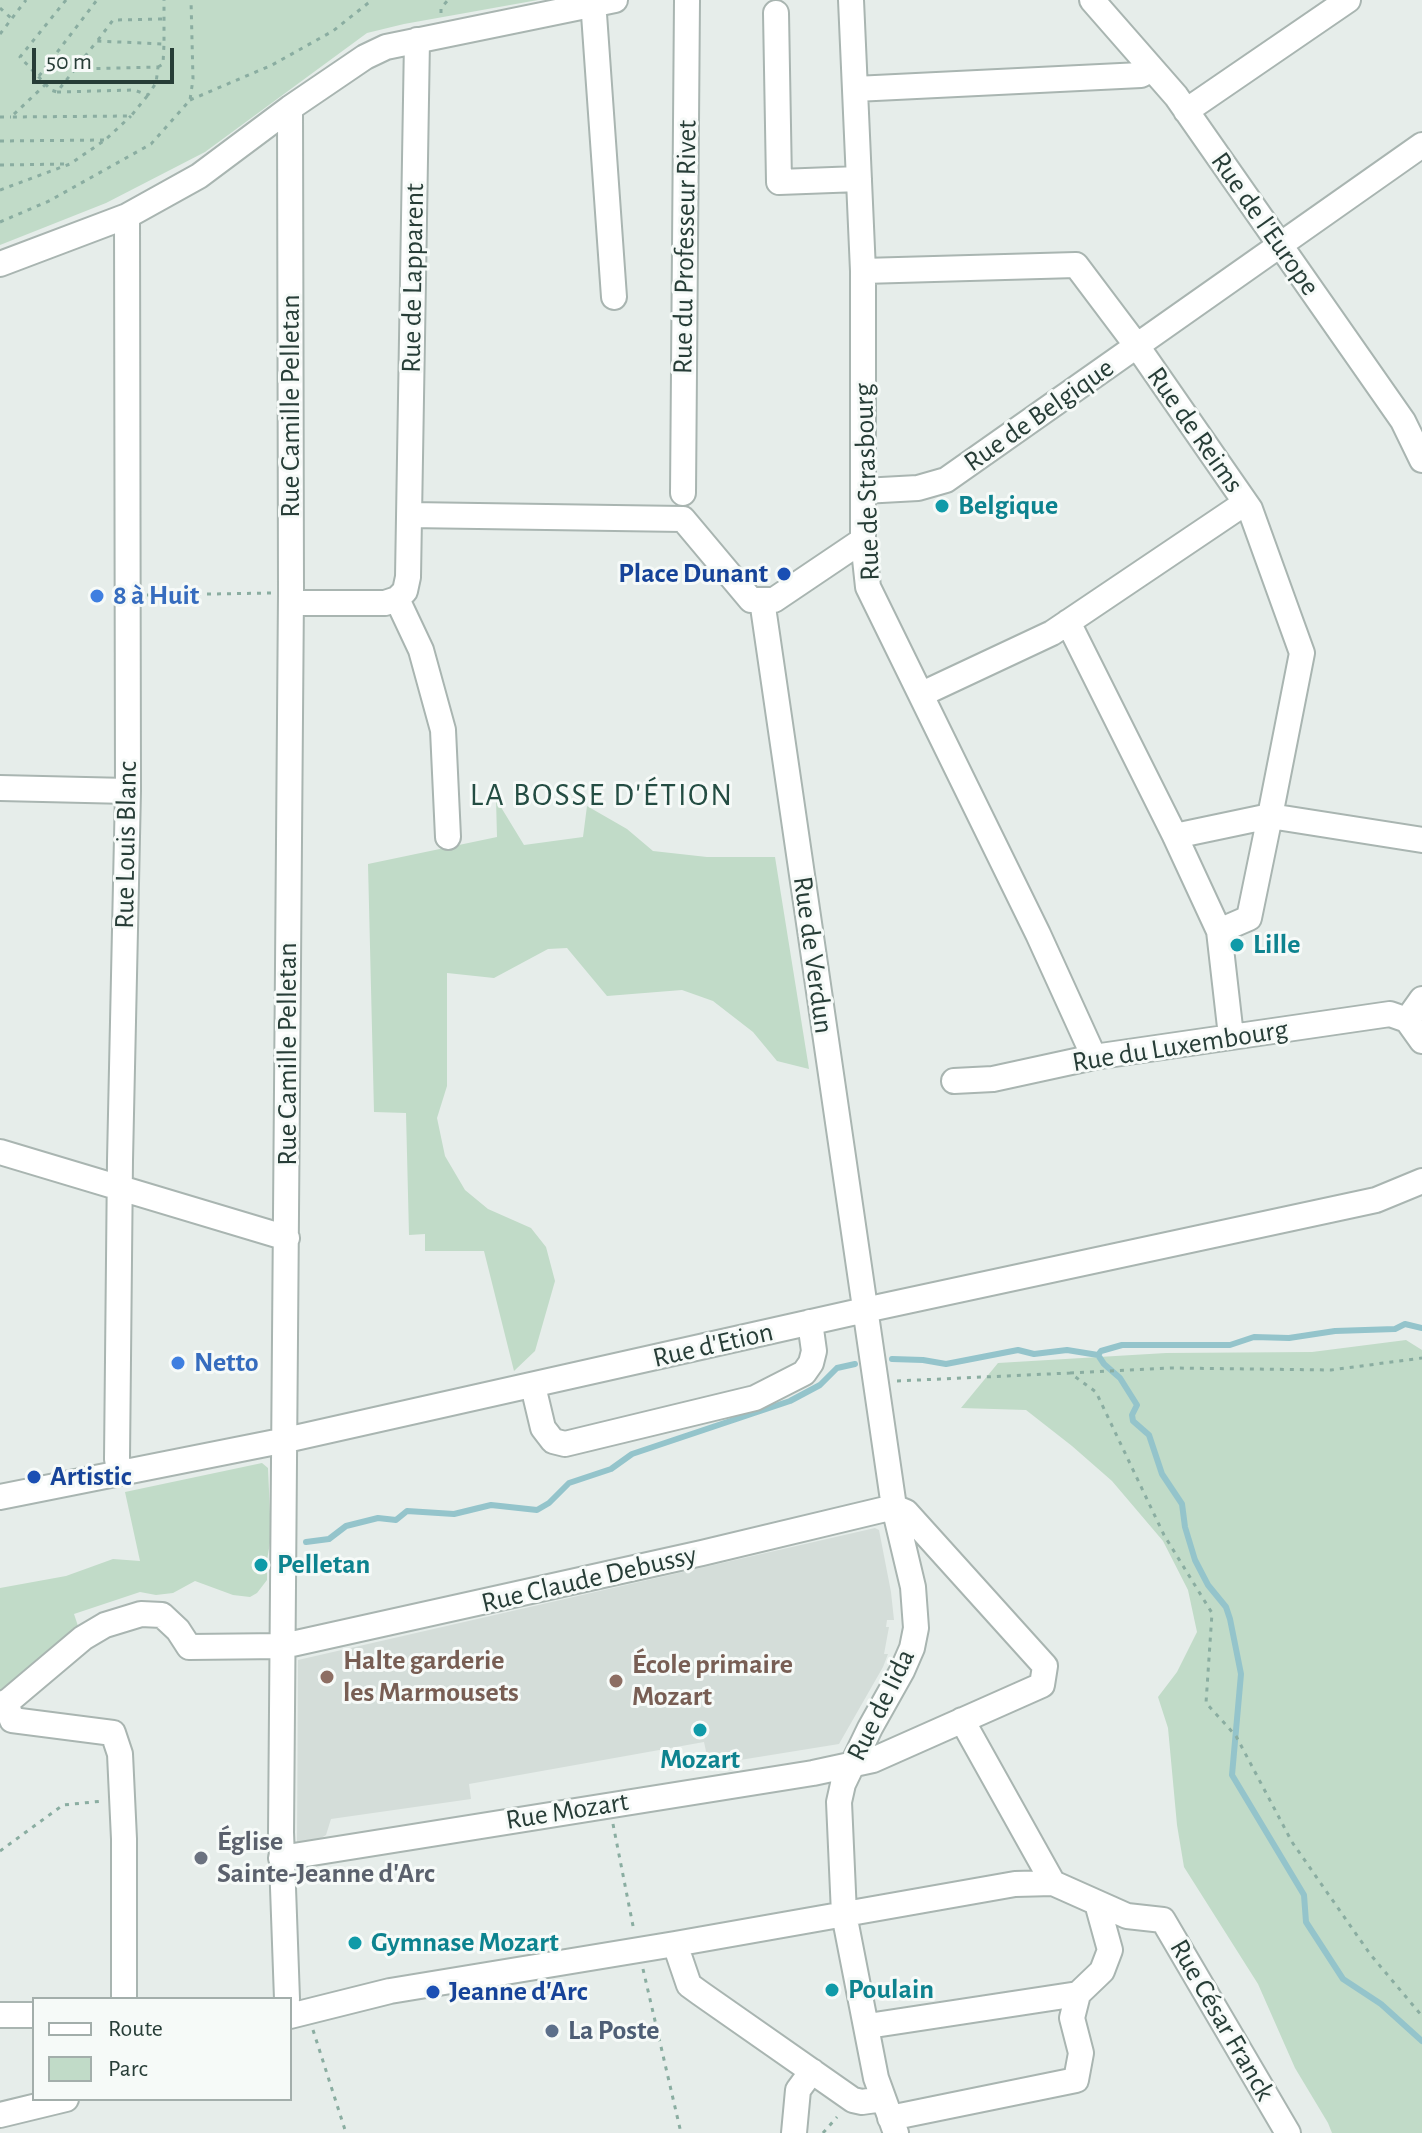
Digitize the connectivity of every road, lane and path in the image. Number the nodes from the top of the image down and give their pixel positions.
1 (26, 0) edge
2 (66, 0) edge
3 (97, 0) edge
4 (164, 0) edge
5 (191, 0) edge
6 (372, 0) edge
7 (687, 0) edge
8 (851, 0) edge
9 (1092, 0) edge
10 (1348, 0) edge
11 (600, 2) edge
12 (0, 8) edge
13 (776, 13) dead end
14 (12, 19) junction
15 (164, 19) junction
16 (0, 34) edge
17 (417, 40) junction
18 (97, 41) junction
19 (164, 44) junction
20 (158, 67) junction
21 (75, 69) junction
22 (1152, 69) junction
23 (39, 76) junction
24 (46, 84) junction
25 (855, 89) junction
26 (57, 92) junction
27 (148, 95) junction
28 (190, 100) junction
29 (290, 108) junction
30 (1186, 111) junction
31 (131, 116) junction
32 (0, 117) edge
33 (11, 117) junction
34 (105, 140) junction
35 (0, 141) edge
36 (1422, 145) edge
37 (70, 164) junction
38 (0, 165) edge
39 (859, 179) junction
40 (0, 190) edge
41 (127, 216) junction
42 (0, 222) edge
43 (1280, 246) junction
44 (0, 264) edge
45 (863, 271) junction
46 (614, 297) dead end
47 (1137, 346) junction
48 (1422, 460) edge
49 (863, 491) junction
50 (683, 493) dead end
51 (1245, 503) junction
52 (410, 515) junction
53 (863, 540) junction
54 (128, 596) junction
55 (291, 598) junction
56 (397, 599) junction
57 (762, 600) junction
58 (1068, 622) junction
59 (922, 694) junction
60 (0, 788) edge
61 (128, 791) junction
62 (1270, 816) junction
63 (1175, 836) junction
64 (448, 837) dead end
65 (1422, 840) edge
66 (1219, 931) junction
67 (1422, 999) edge
68 (1407, 1020) junction
69 (1231, 1036) junction
70 (1422, 1041) edge
71 (1094, 1057) junction
72 (954, 1081) dead end
73 (0, 1152) edge
74 (1422, 1181) edge
75 (122, 1186) junction
76 (287, 1238) junction
77 (865, 1310) junction
78 (810, 1322) junction
79 (1422, 1358) edge
80 (1070, 1373) junction
81 (876, 1383) junction
82 (533, 1386) junction
83 (286, 1440) junction
84 (120, 1473) junction
85 (0, 1497) edge
86 (894, 1507) junction
87 (283, 1646) junction
88 (3, 1705) edge
89 (962, 1720) junction
90 (853, 1765) junction
91 (122, 1799) junction
92 (618, 1849) dead end
93 (0, 1851) edge
94 (281, 1858) junction
95 (1053, 1883) junction
96 (1097, 1903) junction
97 (844, 1914) junction
98 (675, 1944) junction
99 (638, 1950) junction
100 (1078, 1994) junction
101 (124, 1997) edge
102 (294, 2009) edge
103 (0, 2015) edge
104 (32, 2015) edge
105 (1422, 2016) edge
106 (868, 2026) junction
107 (812, 2071) junction
108 (58, 2101) edge
109 (0, 2115) edge
110 (890, 2116) edge
111 (346, 2133) edge
112 (681, 2133) edge
113 (794, 2133) edge
114 (1288, 2133) edge

1 - 14 path
2 - 23 path
3 - 23 path
4 - 15 path
5 - 28 path
6 - 28 path
7 - 50 street, Rue du Professeur Rivet
8 - 25 street, Rue de Strasbourg
9 - 22 street, Rue de l'Europe
10 - 30 street
11 - 17 street
11 - 46 street
12 - 14 path
13 - 39 street
14 - 16 path
15 - 18 path
15 - 19 path
17 - 29 street
17 - 52 street, Rue de Lapparent
18 - 19 path
18 - 21 path
19 - 20 path
20 - 21 path
20 - 27 path
21 - 26 path
22 - 25 street
22 - 30 street, Rue de l'Europe
23 - 24 path
24 - 26 path
24 - 33 path
25 - 39 street, Rue de Strasbourg
26 - 27 path
27 - 31 path
28 - 42 path
29 - 41 street
29 - 55 street, Rue Camille Pelletan
30 - 43 street, Rue de l'Europe
31 - 33 path
31 - 34 path
32 - 33 path
34 - 35 path
34 - 37 path
36 - 43 street, Rue de Belgique
37 - 38 path
37 - 40 path
39 - 45 street, Rue de Strasbourg
41 - 44 street
41 - 54 street, Rue Louis Blanc
43 - 47 street, Rue de Belgique
43 - 48 street, Rue de l'Europe
45 - 47 street, Rue de Reims
45 - 49 street, Rue de Strasbourg
47 - 49 street, Rue de Belgique
47 - 51 street, Rue de Reims
49 - 53 street, Rue de Strasbourg
51 - 58 street
51 - 62 street, Rue de Reims
52 - 56 street, Rue de Lapparent
52 - 57 street
53 - 57 street
53 - 59 street, Rue de Strasbourg
54 - 55 path
54 - 61 street, Rue Louis Blanc
55 - 56 street
55 - 76 street, Rue Camille Pelletan
56 - 64 street
57 - 77 street, Rue de Verdun
58 - 59 street
58 - 63 street
59 - 71 street, Rue de Strasbourg
60 - 61 street
61 - 75 street, Rue Louis Blanc
62 - 63 street
62 - 65 street
62 - 66 street, Rue de Reims
63 - 66 street
66 - 69 street
67 - 68 street
68 - 69 street, Rue du Luxembourg
68 - 70 street
69 - 71 street, Rue du Luxembourg
71 - 72 street, Rue du Luxembourg
73 - 75 street
74 - 77 street, Rue d'Etion
75 - 76 street
75 - 84 street, Rue Louis Blanc
76 - 83 street, Rue Camille Pelletan
77 - 78 street, Rue d'Etion
77 - 81 street, Rue de Iida
78 - 82 street, Rue d'Etion
78 - 82 street
79 - 80 path
80 - 81 path
80 - 105 path
81 - 86 street, Rue de Iida
82 - 83 street, Rue d'Etion
83 - 84 street, Rue d'Etion
83 - 87 street, Rue Camille Pelletan
84 - 85 street, Rue d'Etion
86 - 87 street, Rue Claude Debussy
86 - 89 street, Rue Mozart
86 - 90 street, Rue de Iida
87 - 88 street, Rue Claude Debussy
87 - 94 street, Rue Camille Pelletan
88 - 91 street
89 - 90 street, Rue Mozart
89 - 95 street
90 - 94 street, Rue Mozart
90 - 97 street, Rue de Iida
91 - 93 path
91 - 101 street
92 - 99 path
94 - 102 street, Rue Camille Pelletan
95 - 96 street, Rue César Franck
95 - 97 street
96 - 100 street
96 - 114 street, Rue César Franck
97 - 98 street
97 - 106 street, Rue de Iida
98 - 99 street
98 - 107 street
99 - 102 street
99 - 112 path
100 - 106 street
100 - 110 street
102 - 111 path
103 - 104 street
106 - 110 street, Rue de Iida
107 - 110 street
107 - 113 street
108 - 109 street

